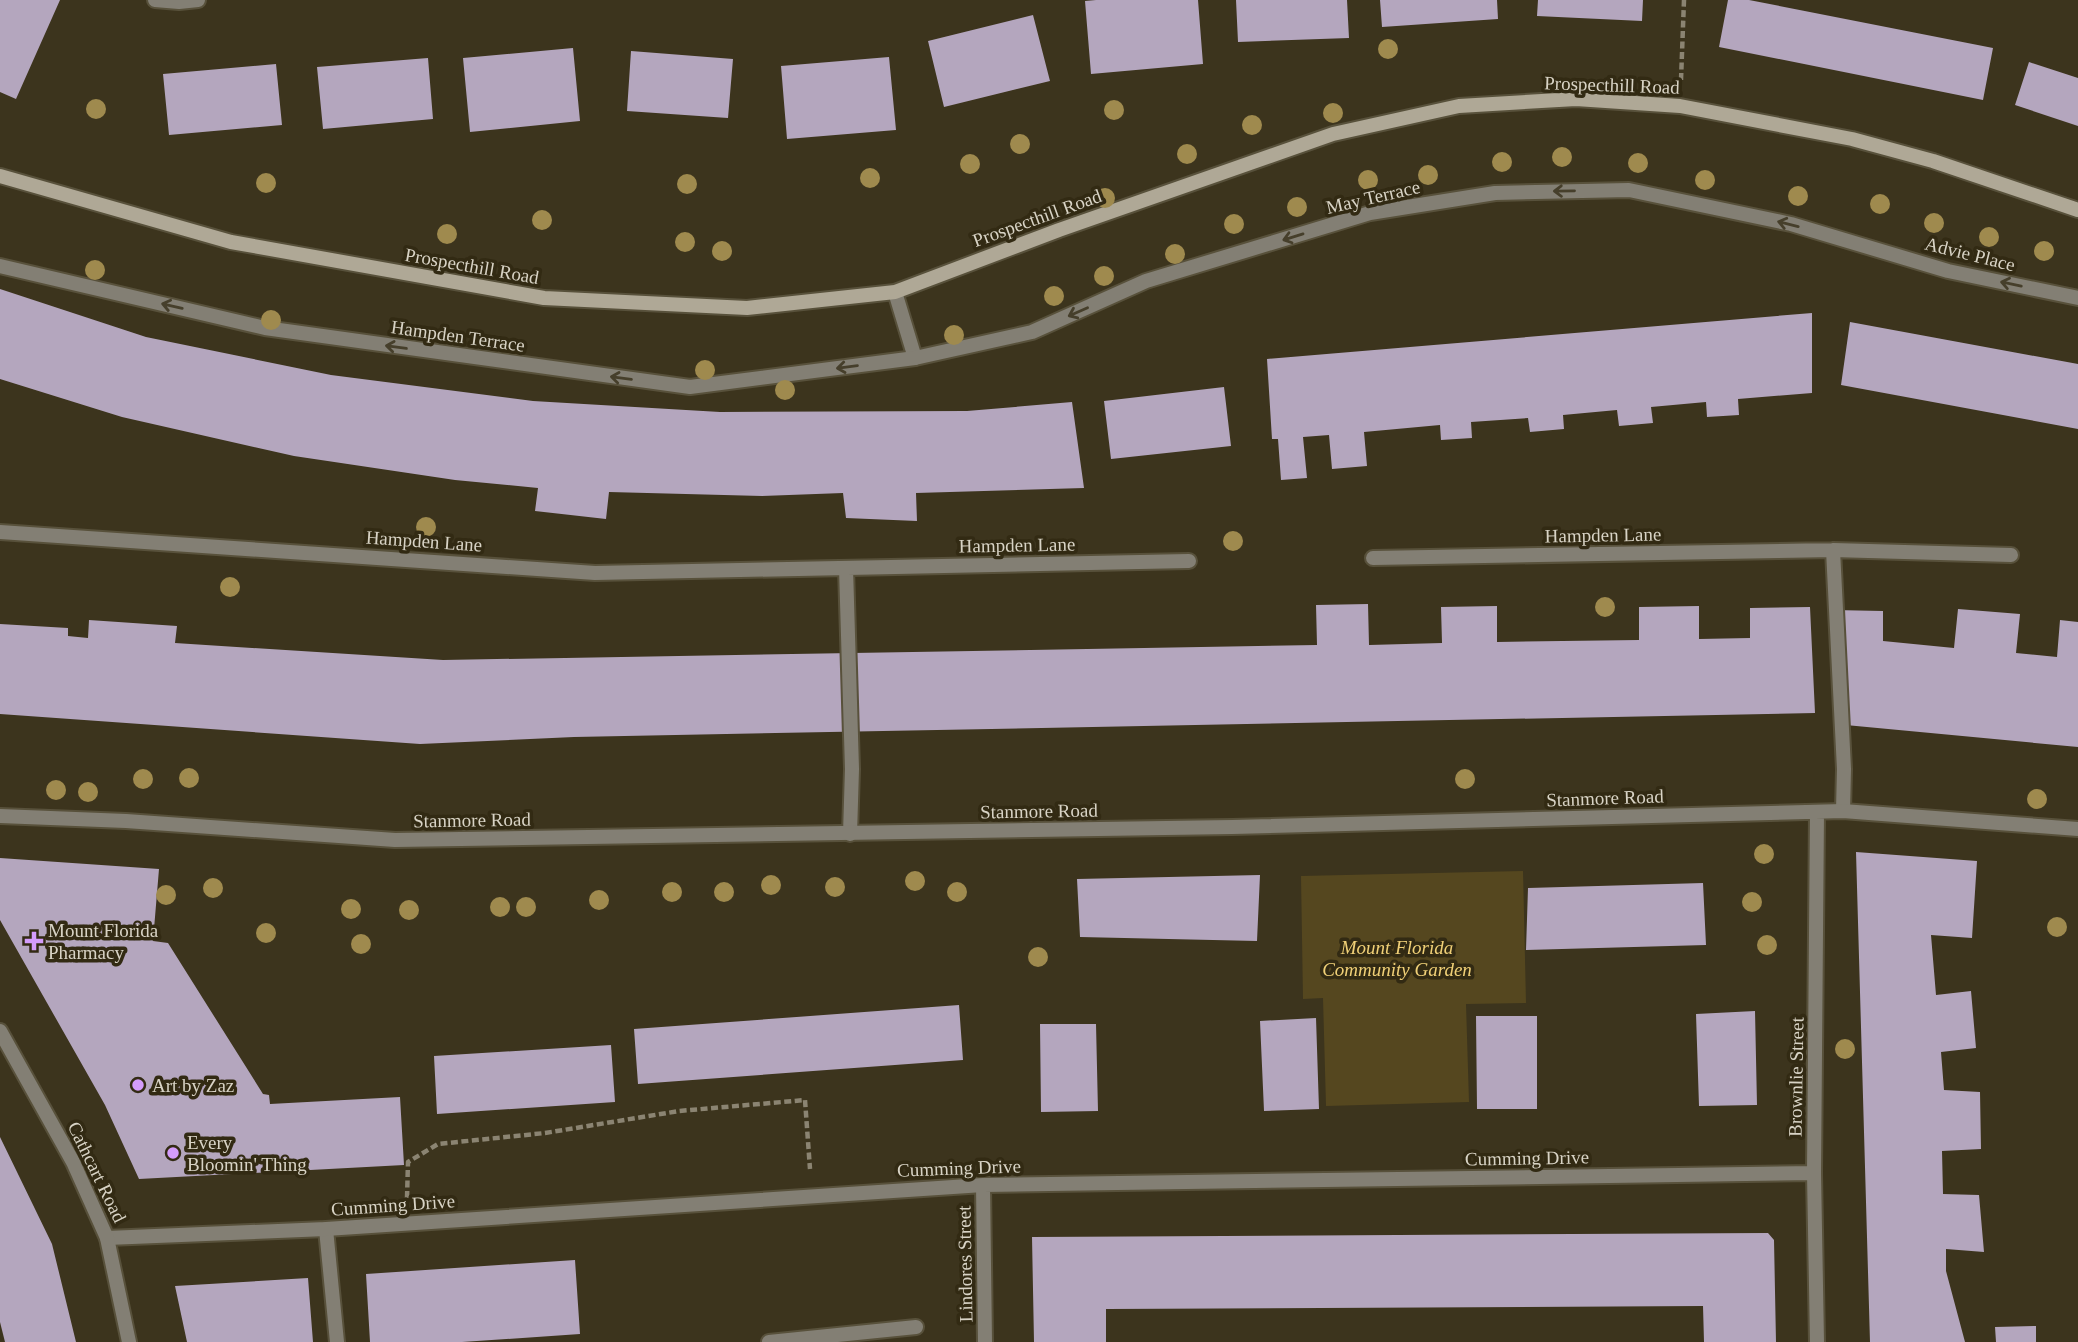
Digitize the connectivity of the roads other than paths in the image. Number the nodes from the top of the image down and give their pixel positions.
1 (155, 0) edge
2 (198, 0) edge
3 (0, 176) edge
4 (2078, 210) edge
5 (1853, 243) joint
6 (0, 266) edge
7 (895, 292) junction
8 (2078, 298) edge
9 (915, 358) junction
10 (0, 531) edge
11 (1833, 550) junction
12 (2011, 555) dead end
13 (1373, 558) dead end
14 (1189, 561) dead end
15 (846, 568) junction
16 (1843, 811) junction
17 (1817, 812) junction
18 (0, 816) edge
19 (2078, 829) edge
20 (850, 834) junction
21 (0, 1031) edge
22 (1814, 1173) junction
23 (983, 1185) junction
24 (327, 1229) junction
25 (107, 1238) junction
26 (916, 1327) dead end
27 (129, 1342) edge
28 (337, 1342) edge
29 (769, 1342) edge
30 (985, 1342) edge
31 (1817, 1342) edge

1 - 2 street
3 - 7 main road, Prospecthill Road
4 - 7 main road, Prospecthill Road
8 -> 5 street, Advie Place
5 -> 9 street, May Terrace
9 -> 6 street, Hampden Terrace
7 - 9 street
10 - 15 street, Hampden Lane
11 - 12 street, Hampden Lane
11 - 13 street, Hampden Lane
11 - 16 street
14 - 15 street, Hampden Lane
15 - 20 street
16 - 17 street, Stanmore Road
16 - 19 street, Stanmore Road
17 - 20 street, Stanmore Road
17 - 22 street, Brownlie Street
18 - 20 street, Stanmore Road
21 - 25 street, Cathcart Road
22 - 23 street, Cumming Drive
22 - 31 street, Brownlie Street
23 - 24 street, Cumming Drive
23 - 30 street, Lindores Street
24 - 25 street, Cumming Drive
24 - 28 street
25 - 27 street, Cathcart Road
26 - 29 street

